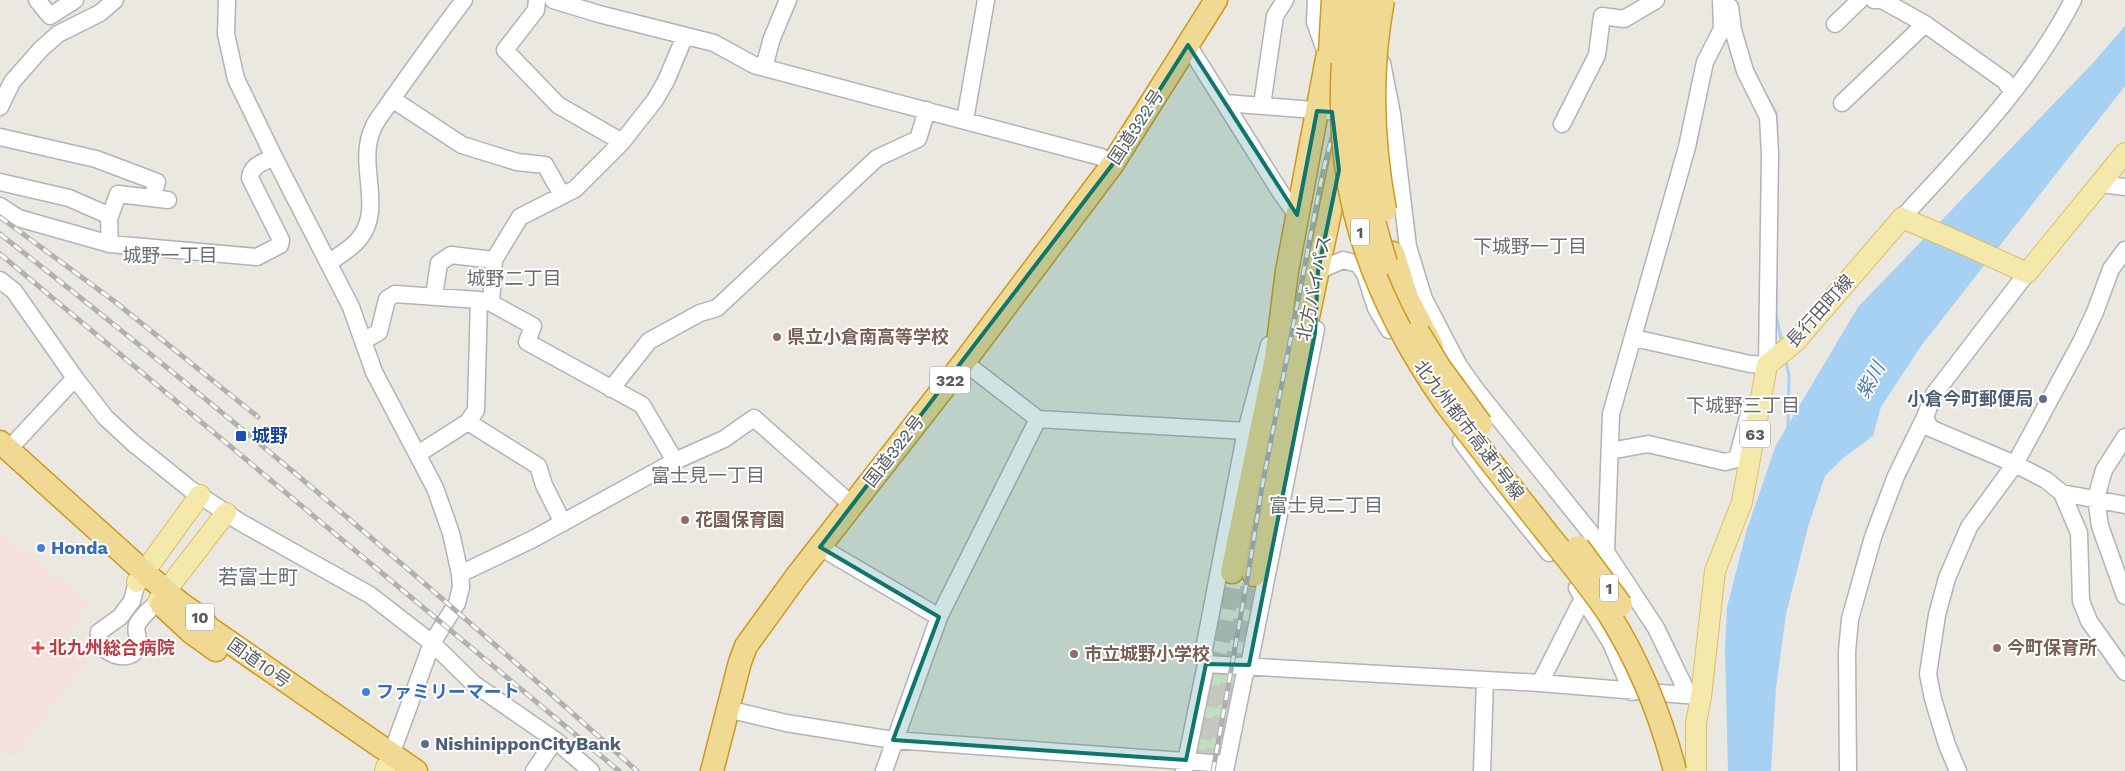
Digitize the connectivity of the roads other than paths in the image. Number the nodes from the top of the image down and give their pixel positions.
1 (37, 0) edge
2 (75, 0) edge
3 (115, 0) edge
4 (228, 0) edge
5 (464, 0) edge
6 (538, 0) edge
7 (557, 0) edge
8 (788, 0) edge
9 (986, 0) edge
10 (1285, 0) edge
11 (1316, 0) edge
12 (1333, 0) edge
13 (1338, 0) edge
14 (1350, 0) edge
15 (1656, 0) edge
16 (1721, 0) edge
17 (1729, 0) edge
18 (1860, 0) edge
19 (1874, 0) edge
20 (1882, 0) edge
21 (2073, 0) edge
22 (1212, 3) edge
23 (1374, 3) edge
24 (1603, 8) edge
25 (1835, 24) dead end
26 (1925, 24) junction
27 (685, 36) junction
28 (1188, 45) junction
29 (1327, 56) junction
30 (756, 64) junction
31 (2012, 92) junction
32 (392, 99) junction
33 (1225, 103) junction
34 (1842, 103) dead end
35 (1262, 105) junction
36 (0, 107) edge
37 (927, 110) junction
38 (1317, 112) junction
39 (1351, 113) junction
40 (1392, 114) junction
41 (966, 120) junction
42 (1562, 124) dead end
43 (0, 137) edge
44 (622, 142) junction
45 (2125, 153) edge
46 (274, 157) junction
47 (1112, 165) junction
48 (0, 182) edge
49 (2102, 184) junction
50 (2125, 186) edge
51 (562, 196) junction
52 (0, 206) edge
53 (1297, 215) junction
54 (110, 216) junction
55 (1908, 221) junction
56 (110, 244) junction
57 (2125, 250) edge
58 (494, 260) junction
59 (329, 263) junction
60 (1372, 269) junction
61 (1287, 271) junction
62 (1318, 271) junction
63 (2023, 272) junction
64 (0, 280) edge
65 (434, 296) junction
66 (485, 302) junction
67 (1634, 338) junction
68 (363, 341) junction
69 (964, 362) junction
70 (1767, 365) junction
71 (75, 378) junction
72 (611, 389) junction
73 (1761, 403) junction
74 (1925, 418) junction
75 (1038, 419) junction
76 (468, 422) junction
77 (1246, 431) junction
78 (2125, 437) edge
79 (3, 450) edge
80 (1610, 451) junction
81 (418, 454) junction
82 (675, 461) junction
83 (2015, 464) junction
84 (2062, 493) junction
85 (200, 495) junction
86 (2096, 498) junction
87 (852, 505) junction
88 (2125, 505) edge
89 (226, 513) junction
90 (563, 523) junction
91 (820, 547) junction
92 (1606, 552) junction
93 (460, 574) junction
94 (140, 577) junction
95 (162, 596) junction
96 (1584, 596) junction
97 (2125, 596) edge
98 (939, 617) junction
99 (432, 643) junction
100 (1206, 664) junction
101 (1250, 665) junction
102 (2125, 672) edge
103 (1485, 680) junction
104 (1540, 683) junction
105 (1632, 692) junction
106 (1695, 695) junction
107 (727, 708) junction
108 (554, 740) junction
109 (893, 740) junction
110 (1185, 765) edge
111 (388, 766) edge
112 (1225, 767) edge
113 (416, 771) edge
114 (534, 771) edge
115 (591, 771) edge
116 (712, 771) edge
117 (884, 771) edge
118 (1482, 771) edge
119 (1675, 771) edge
120 (1690, 771) edge
121 (1696, 771) edge
122 (1708, 771) edge
123 (1848, 771) edge
124 (1958, 771) edge

1 - 2 street
3 - 36 street
4 - 46 street
5 - 32 street
6 - 44 street
7 - 27 street
8 - 30 street
9 - 41 street
10 - 35 street
11 - 29 street
12 - 60 highway, bridge
13 - 29 highway, 北方バイパス
14 - 60 highway, 北九州都市高速1号線 / 1, bridge
15 - 24 street
16 - 67 street
17 - 70 street
18 - 25 street
19 - 20 street
20 - 26 street
21 - 31 street
22 - 28 highway, 国道322号 / 322
23 - 39 highway, 北方バイパス
23 - 40 street
23 - 120 highway, 北九州都市高速1号線 / 1, bridge
24 - 42 street
26 - 31 street
26 - 34 street
27 - 30 street
27 - 44 street
28 - 33 street
28 - 47 highway, 国道322号 / 322
29 - 38 highway, 北方バイパス
30 - 37 street
31 - 55 street
32 - 51 street
32 - 59 street
33 - 35 street
33 - 53 street
35 - 38 street
37 - 41 street
37 - 72 street
38 - 39 street
38 - 53 highway, 北方バイパス
39 - 40 street
39 - 62 highway, 北方バイパス
40 - 92 street
41 - 47 street
43 - 54 street
44 - 51 street
45 - 49 main road
46 - 56 street
46 - 59 street
47 - 69 highway, 国道322号 / 322
48 - 54 street
49 - 50 street
49 - 63 main road
51 - 58 street
52 - 56 street
53 - 61 highway, 北方バイパス
54 - 56 street
55 - 63 main road
55 - 70 main road, 長行田町線
57 - 83 street
58 - 65 street
58 - 66 street
59 - 68 street
60 - 119 highway, 北九州都市高速1号線 / 1, bridge
61 - 62 highway, 北方バイパス
61 - 77 street
62 - 96 street
62 - 101 street
63 - 74 street
64 - 71 street
65 - 66 street
65 - 68 street
66 - 72 street
66 - 76 street
67 - 70 street
67 - 80 street
68 - 81 street
69 - 75 street
69 - 87 highway, 国道322号 / 322
70 - 73 main road, 63
71 - 79 street
71 - 85 street
72 - 82 street
73 - 80 street
73 - 106 main road, 63
74 - 83 street
74 - 123 street
75 - 77 street
75 - 98 street
76 - 81 street
76 - 90 street
77 - 100 street
78 - 86 street
79 - 94 highway, 国道10号 / 10
80 - 92 street
81 - 93 street
82 - 87 street
82 - 90 street
83 - 84 street
83 - 124 street
84 - 86 street
84 - 102 street
85 - 89 street
85 - 94 main road
86 - 88 street
86 - 97 street
87 - 91 highway, 国道322号 / 322
89 - 95 main road
89 - 99 street
90 - 93 street
91 - 98 street
91 - 107 highway, 国道322号 / 322
92 - 106 street
93 - 99 street
94 - 95 highway, 国道10号 / 10
94 - 95 street
95 - 111 highway, 国道10号 / 10
96 - 104 street
96 - 105 street
98 - 109 street
99 - 108 street
99 - 111 street
100 - 101 street
100 - 110 street
101 - 103 street
101 - 112 street
103 - 104 street
103 - 118 street
104 - 105 street
105 - 106 street
106 - 121 main road, 63
106 - 122 main road, 63
107 - 109 street
107 - 116 highway, 国道322号 / 322
108 - 114 street
108 - 115 street
109 - 110 street
109 - 117 street
110 - 112 street
111 - 113 highway, 国道10号 / 10

